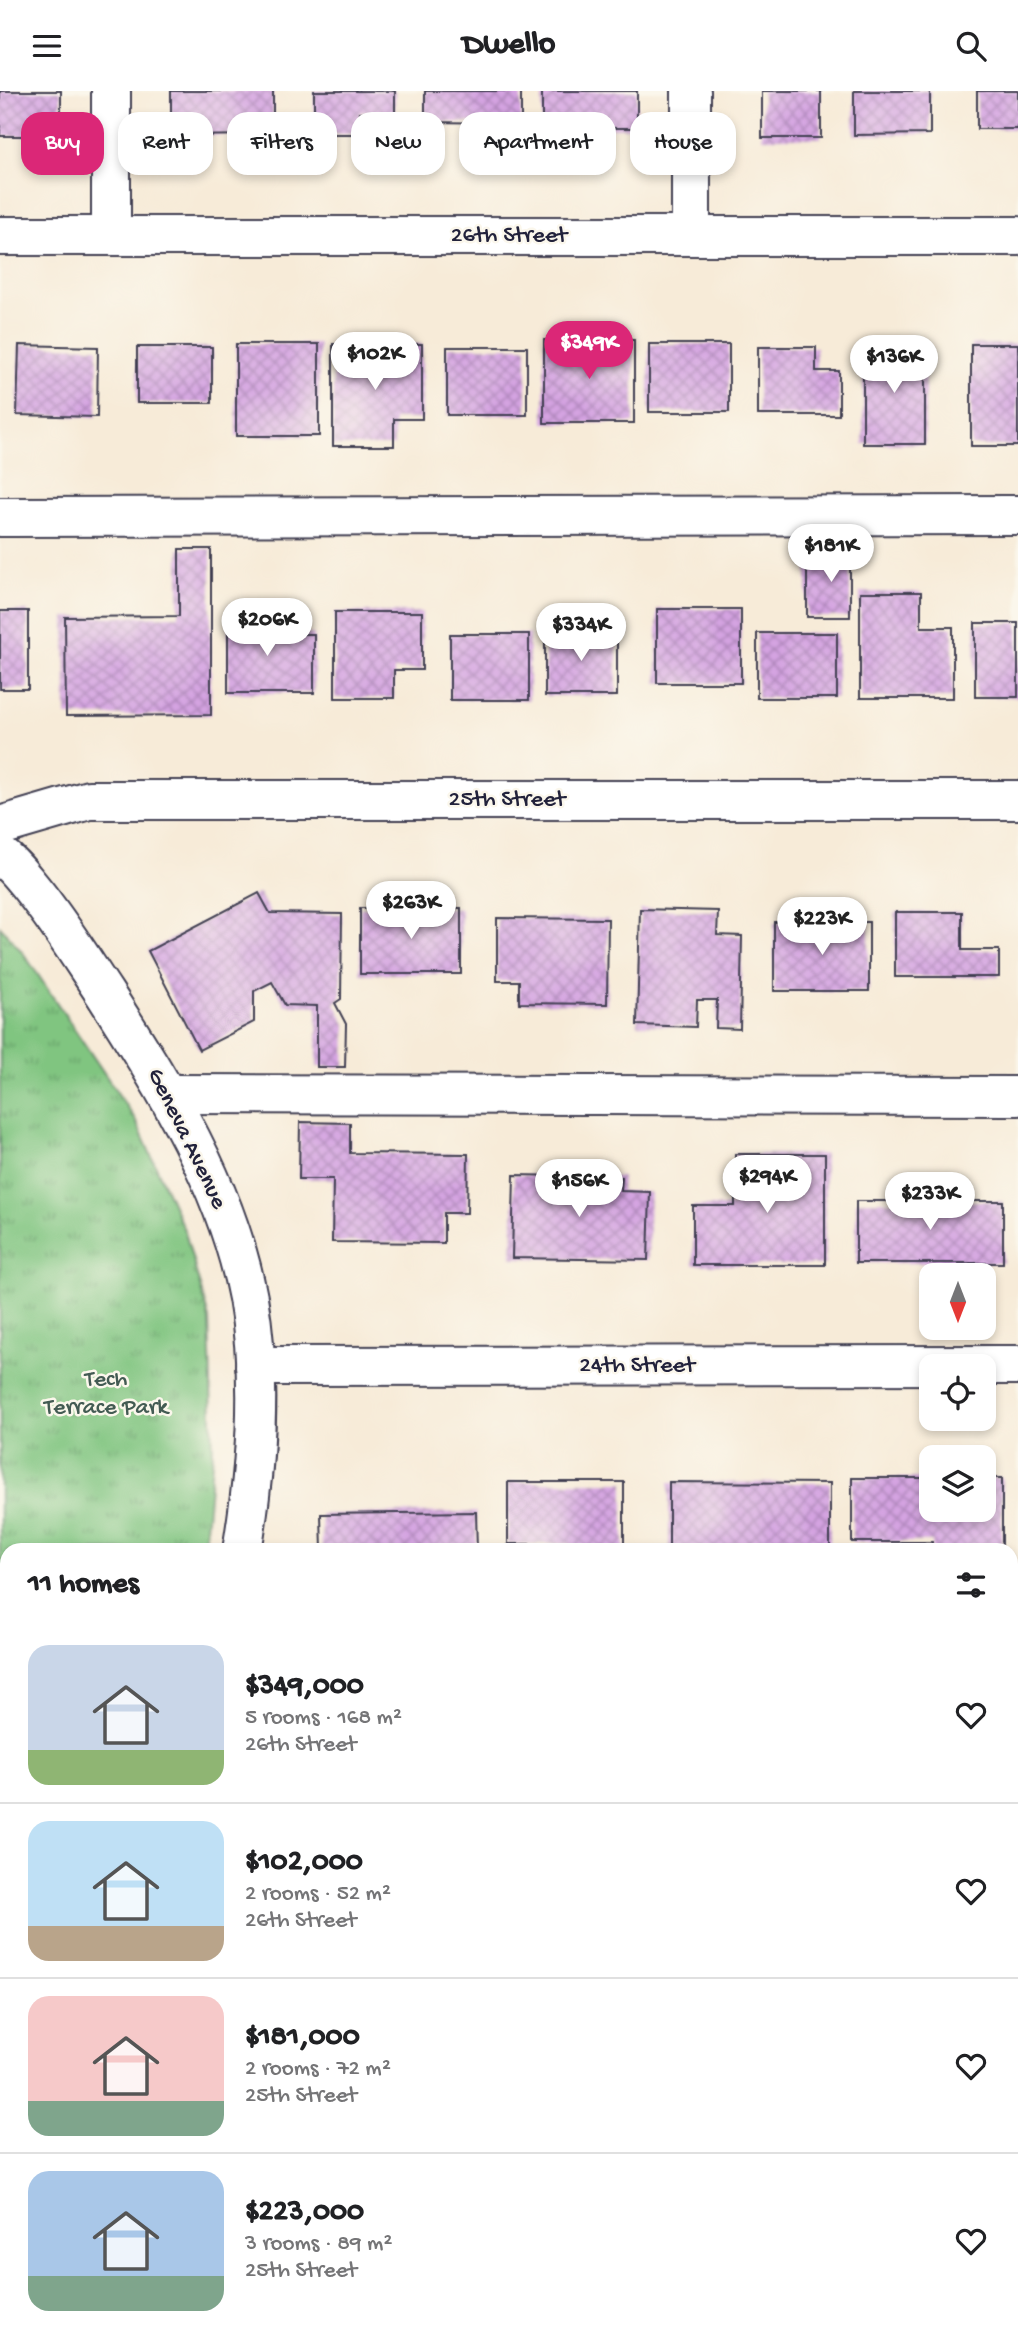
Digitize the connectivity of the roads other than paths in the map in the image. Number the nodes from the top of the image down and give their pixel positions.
1 (111, 91) edge
2 (691, 91) edge
3 (0, 236) edge
4 (111, 236) junction
5 (691, 236) junction
6 (1018, 236) edge
7 (1018, 515) edge
8 (0, 517) edge
9 (1018, 800) edge
10 (0, 826) edge
11 (0, 855) edge
12 (167, 1094) junction
13 (1018, 1096) edge
14 (1018, 1365) edge
15 (255, 1366) junction
16 (243, 1543) edge

1 - 4 street
2 - 5 street
3 - 4 street, 26th Street
4 - 5 street, 26th Street
5 - 6 street, 26th Street
7 - 8 street
9 - 10 street, 25th Street
11 - 12 street, Geneva Avenue
12 - 13 street
12 - 15 street, Geneva Avenue
14 - 15 street, 24th Street
15 - 16 street, Geneva Avenue

